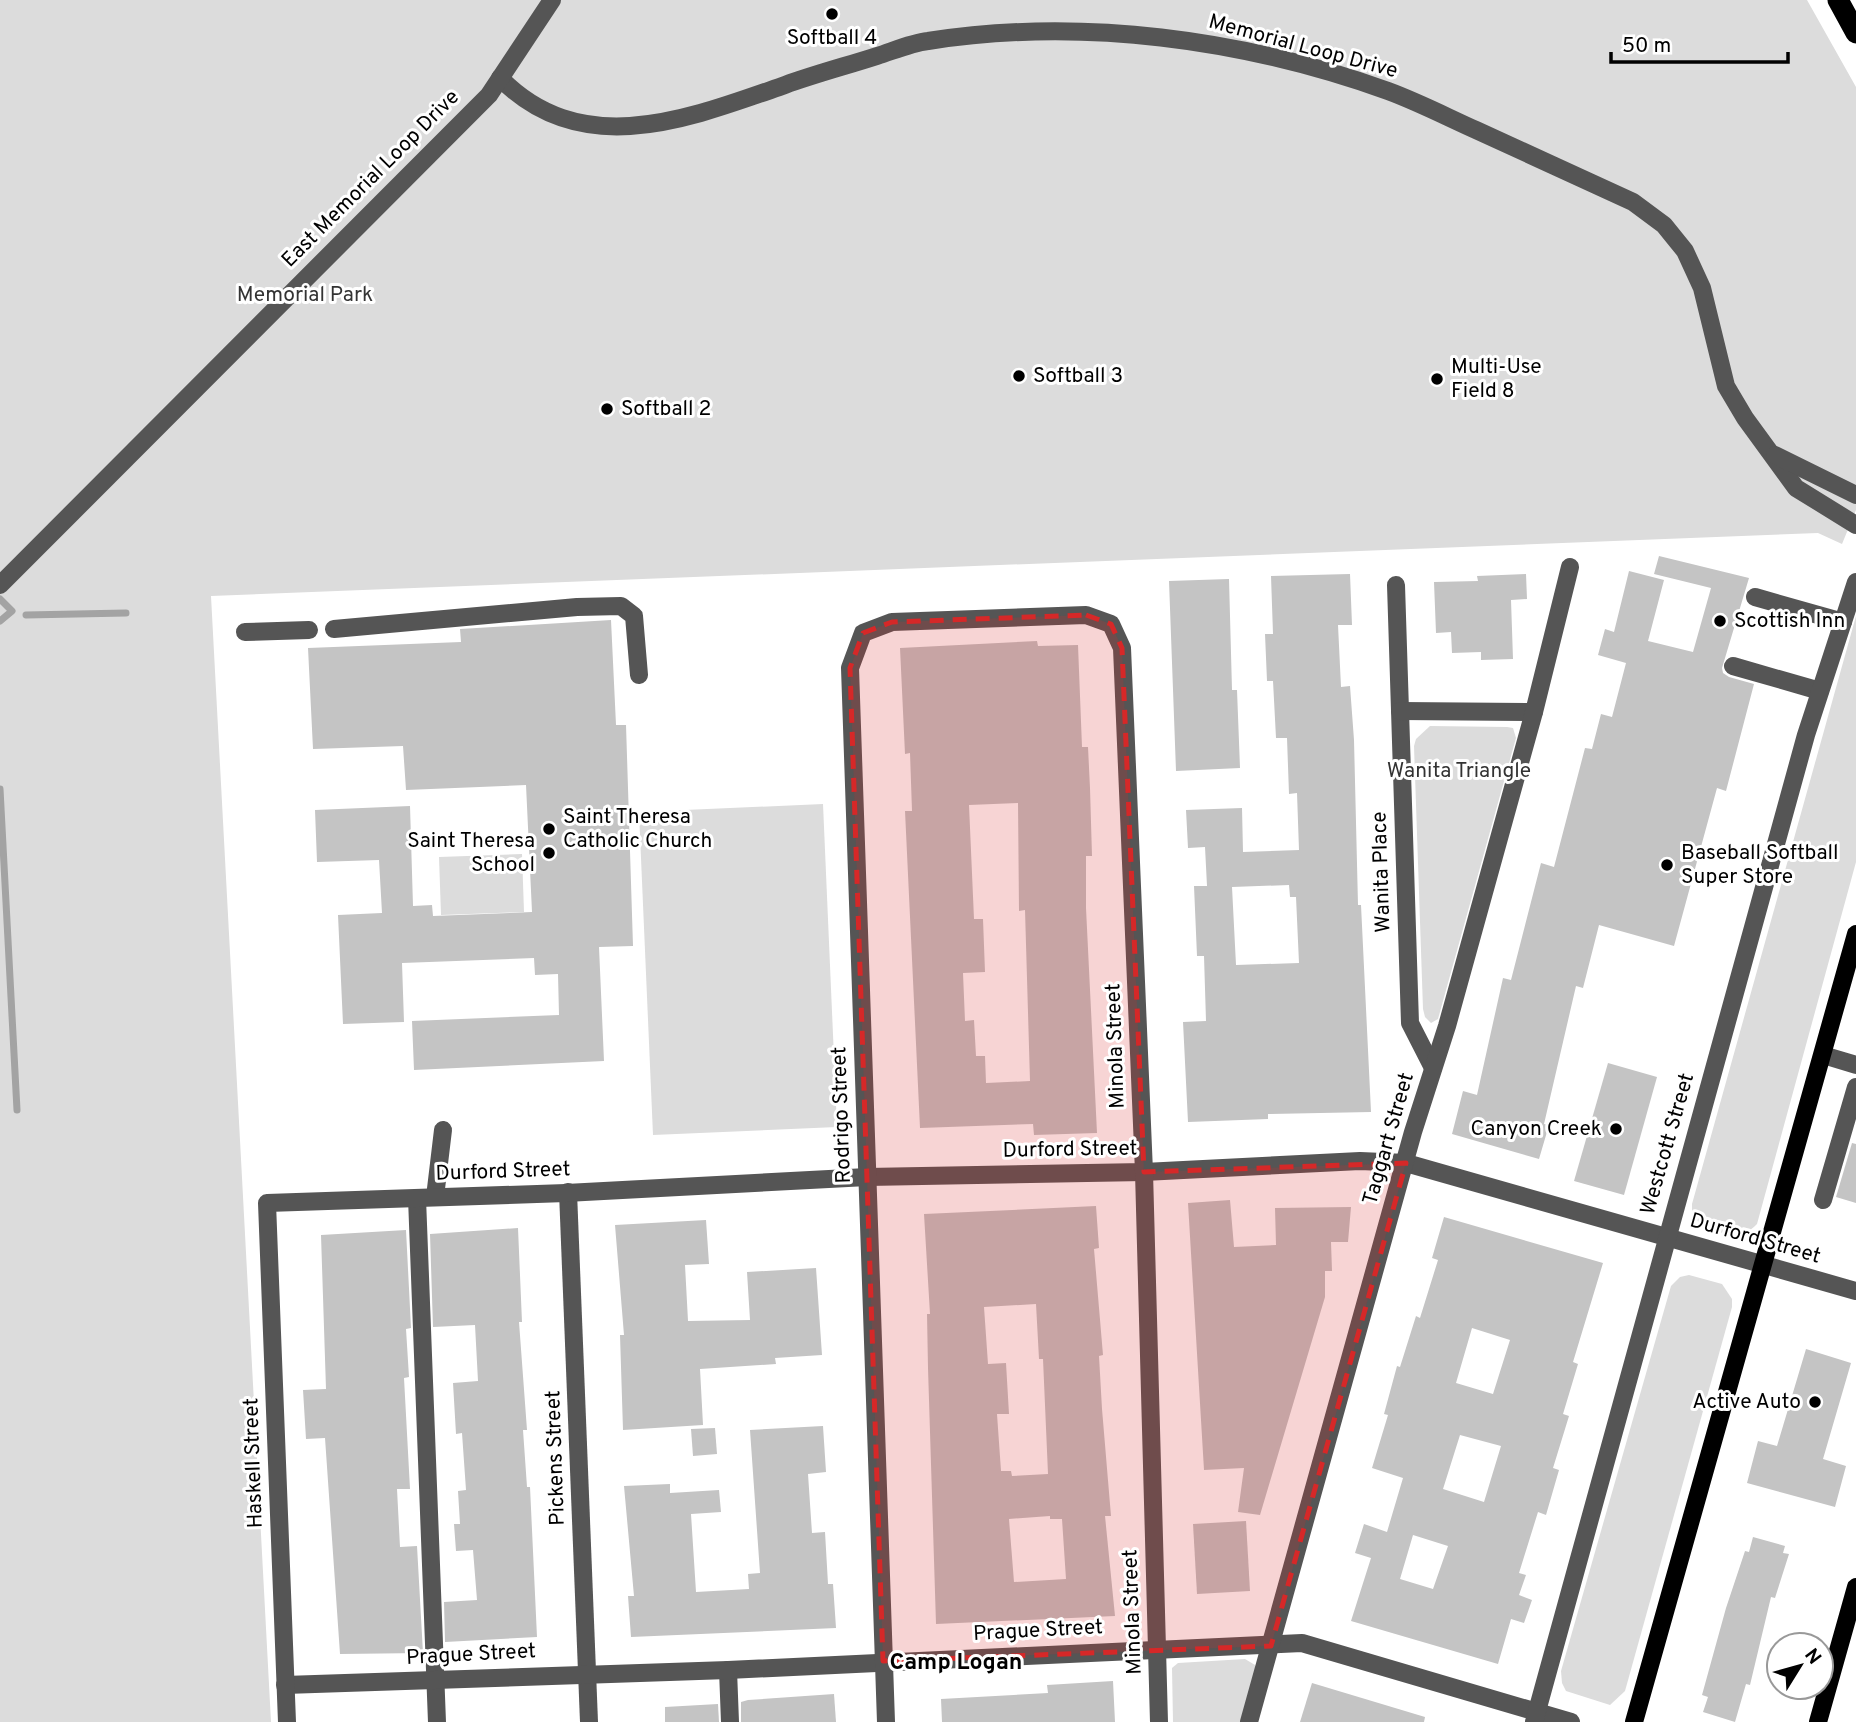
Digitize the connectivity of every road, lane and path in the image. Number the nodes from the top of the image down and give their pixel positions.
1 (552, 0) edge
2 (1838, 0) edge
3 (1856, 33) edge
4 (499, 78) junction
5 (1775, 455) junction
6 (1856, 495) edge
7 (1856, 525) edge
8 (1570, 567) dead end
9 (1856, 582) edge
10 (1396, 585) dead end
11 (0, 586) edge
12 (1755, 597) dead end
13 (986, 619) joint
14 (1843, 622) junction
15 (334, 629) dead end
16 (309, 631) dead end
17 (245, 632) dead end
18 (1733, 666) dead end
19 (639, 675) dead end
20 (1820, 691) junction
21 (1400, 711) junction
22 (1534, 712) junction
23 (1856, 934) edge
24 (1823, 1055) junction
25 (1856, 1065) edge
26 (1433, 1068) junction
27 (1856, 1087) edge
28 (443, 1130) dead end
29 (1406, 1163) junction
30 (1144, 1172) junction
31 (867, 1177) junction
32 (568, 1192) junction
33 (426, 1197) junction
34 (1823, 1200) dead end
35 (267, 1203) joint
36 (1665, 1237) junction
37 (1764, 1264) junction
38 (1856, 1291) edge
39 (1856, 1587) edge
40 (1852, 1617) edge
41 (1271, 1646) junction
42 (1156, 1649) junction
43 (883, 1661) junction
44 (728, 1670) junction
45 (587, 1672) junction
46 (435, 1680) junction
47 (285, 1685) junction
48 (1536, 1717) edge
49 (287, 1722) edge
50 (437, 1722) edge
51 (589, 1722) edge
52 (730, 1722) edge
53 (886, 1722) edge
54 (1159, 1722) edge
55 (1249, 1722) edge
56 (1571, 1722) edge
57 (1634, 1722) edge
58 (1818, 1722) edge

1 - 4 street, East Memorial Loop Drive
2 - 3 highway
4 - 5 street, Memorial Loop Drive
4 - 11 street, East Memorial Loop Drive
5 - 6 street, Memorial Loop Drive
5 - 7 street, Memorial Loop Drive
8 - 22 street, Taggart Street
9 - 14 street, Westcott Street
10 - 21 street, Wanita Place
12 - 14 street
13 - 30 street, Minola Street
13 - 31 street, Rodrigo Street
14 - 20 street, Westcott Street
15 - 19 street
16 - 17 street
18 - 20 street
20 - 36 street, Westcott Street
21 - 22 street
21 - 26 street, Wanita Place
22 - 26 street, Taggart Street
23 - 24 main road
24 - 25 street
24 - 37 main road
26 - 29 street, Taggart Street
27 - 34 street
28 - 33 street
29 - 30 street, Durford Street
29 - 36 street, Durford Street
29 - 41 street, Taggart Street
30 - 31 street, Durford Street
30 - 42 street, Minola Street
31 - 32 street, Durford Street
31 - 43 street, Rodrigo Street
32 - 33 street, Durford Street
32 - 45 street, Pickens Street
33 - 35 street, Durford Street
33 - 46 street
35 - 47 street, Haskell Street
36 - 37 street, Durford Street
36 - 48 street, Westcott Street
37 - 38 street, Durford Street
37 - 57 main road
39 - 40 main road
40 - 58 main road
41 - 42 street, Prague Street
41 - 48 street, Prague Street
41 - 55 street, Taggart Street
42 - 43 street, Prague Street
42 - 54 street, Minola Street
43 - 44 street, Prague Street
43 - 53 street, Rodrigo Street
44 - 45 street, Prague Street
44 - 52 street
45 - 46 street, Prague Street
45 - 51 street, Pickens Street
46 - 47 street, Prague Street
46 - 50 street
47 - 49 street, Haskell Street
48 - 56 street, Prague Street

